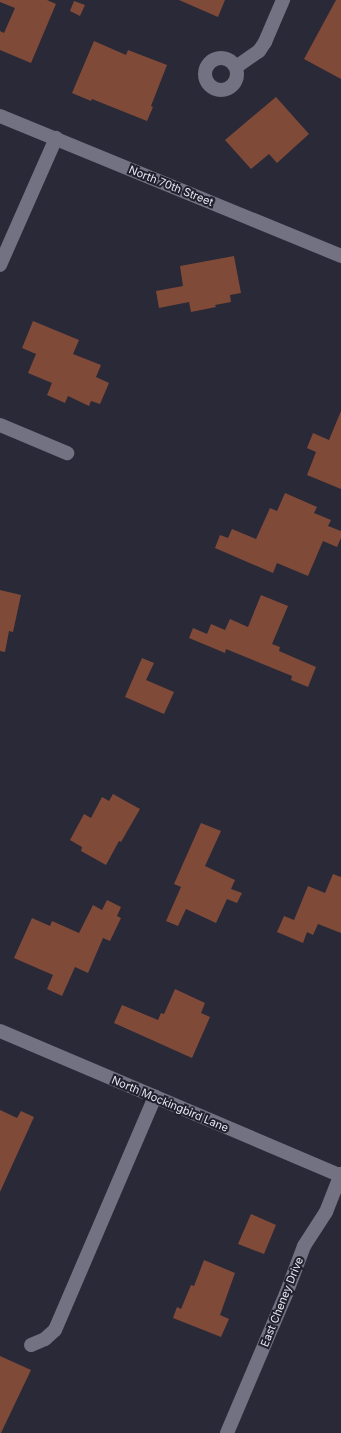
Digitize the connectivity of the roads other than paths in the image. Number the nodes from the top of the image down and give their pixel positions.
1 (283, 0) edge
2 (236, 67) dead end
3 (0, 116) edge
4 (56, 138) junction
5 (341, 256) edge
6 (0, 265) edge
7 (0, 425) edge
8 (67, 453) dead end
9 (0, 1031) edge
10 (155, 1097) junction
11 (341, 1176) edge
12 (31, 1344) dead end
13 (228, 1433) edge

1 - 2 street
3 - 4 street, North 70th Street
4 - 5 street, North 70th Street
4 - 6 street
7 - 8 street
9 - 10 street, North Mockingbird Lane
10 - 11 street, North Mockingbird Lane
10 - 12 street
11 - 13 street, East Cheney Drive

